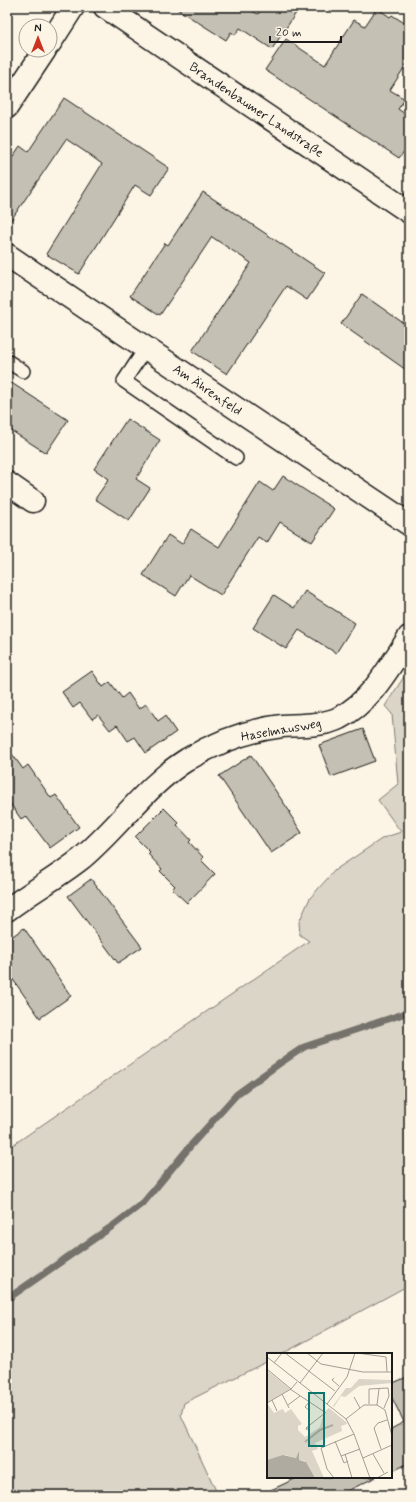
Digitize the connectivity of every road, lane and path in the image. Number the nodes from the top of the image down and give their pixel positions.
1 (73, 7) edge
2 (105, 7) edge
3 (58, 30) edge
4 (40, 58) edge
5 (7, 107) edge
6 (409, 212) edge
7 (7, 256) edge
8 (146, 348) junction
9 (7, 361) edge
10 (23, 371) dead end
11 (236, 458) dead end
12 (7, 484) edge
13 (33, 501) dead end
14 (409, 524) edge
15 (409, 637) edge
16 (7, 910) edge

1 - 3 street
2 - 6 street, Brandenbaumer Landstraße
4 - 5 street
7 - 8 street, Am Ährenfeld
8 - 11 lane
8 - 14 street, Am Ährenfeld
9 - 10 lane
12 - 13 street
15 - 16 street, Haselmausweg

